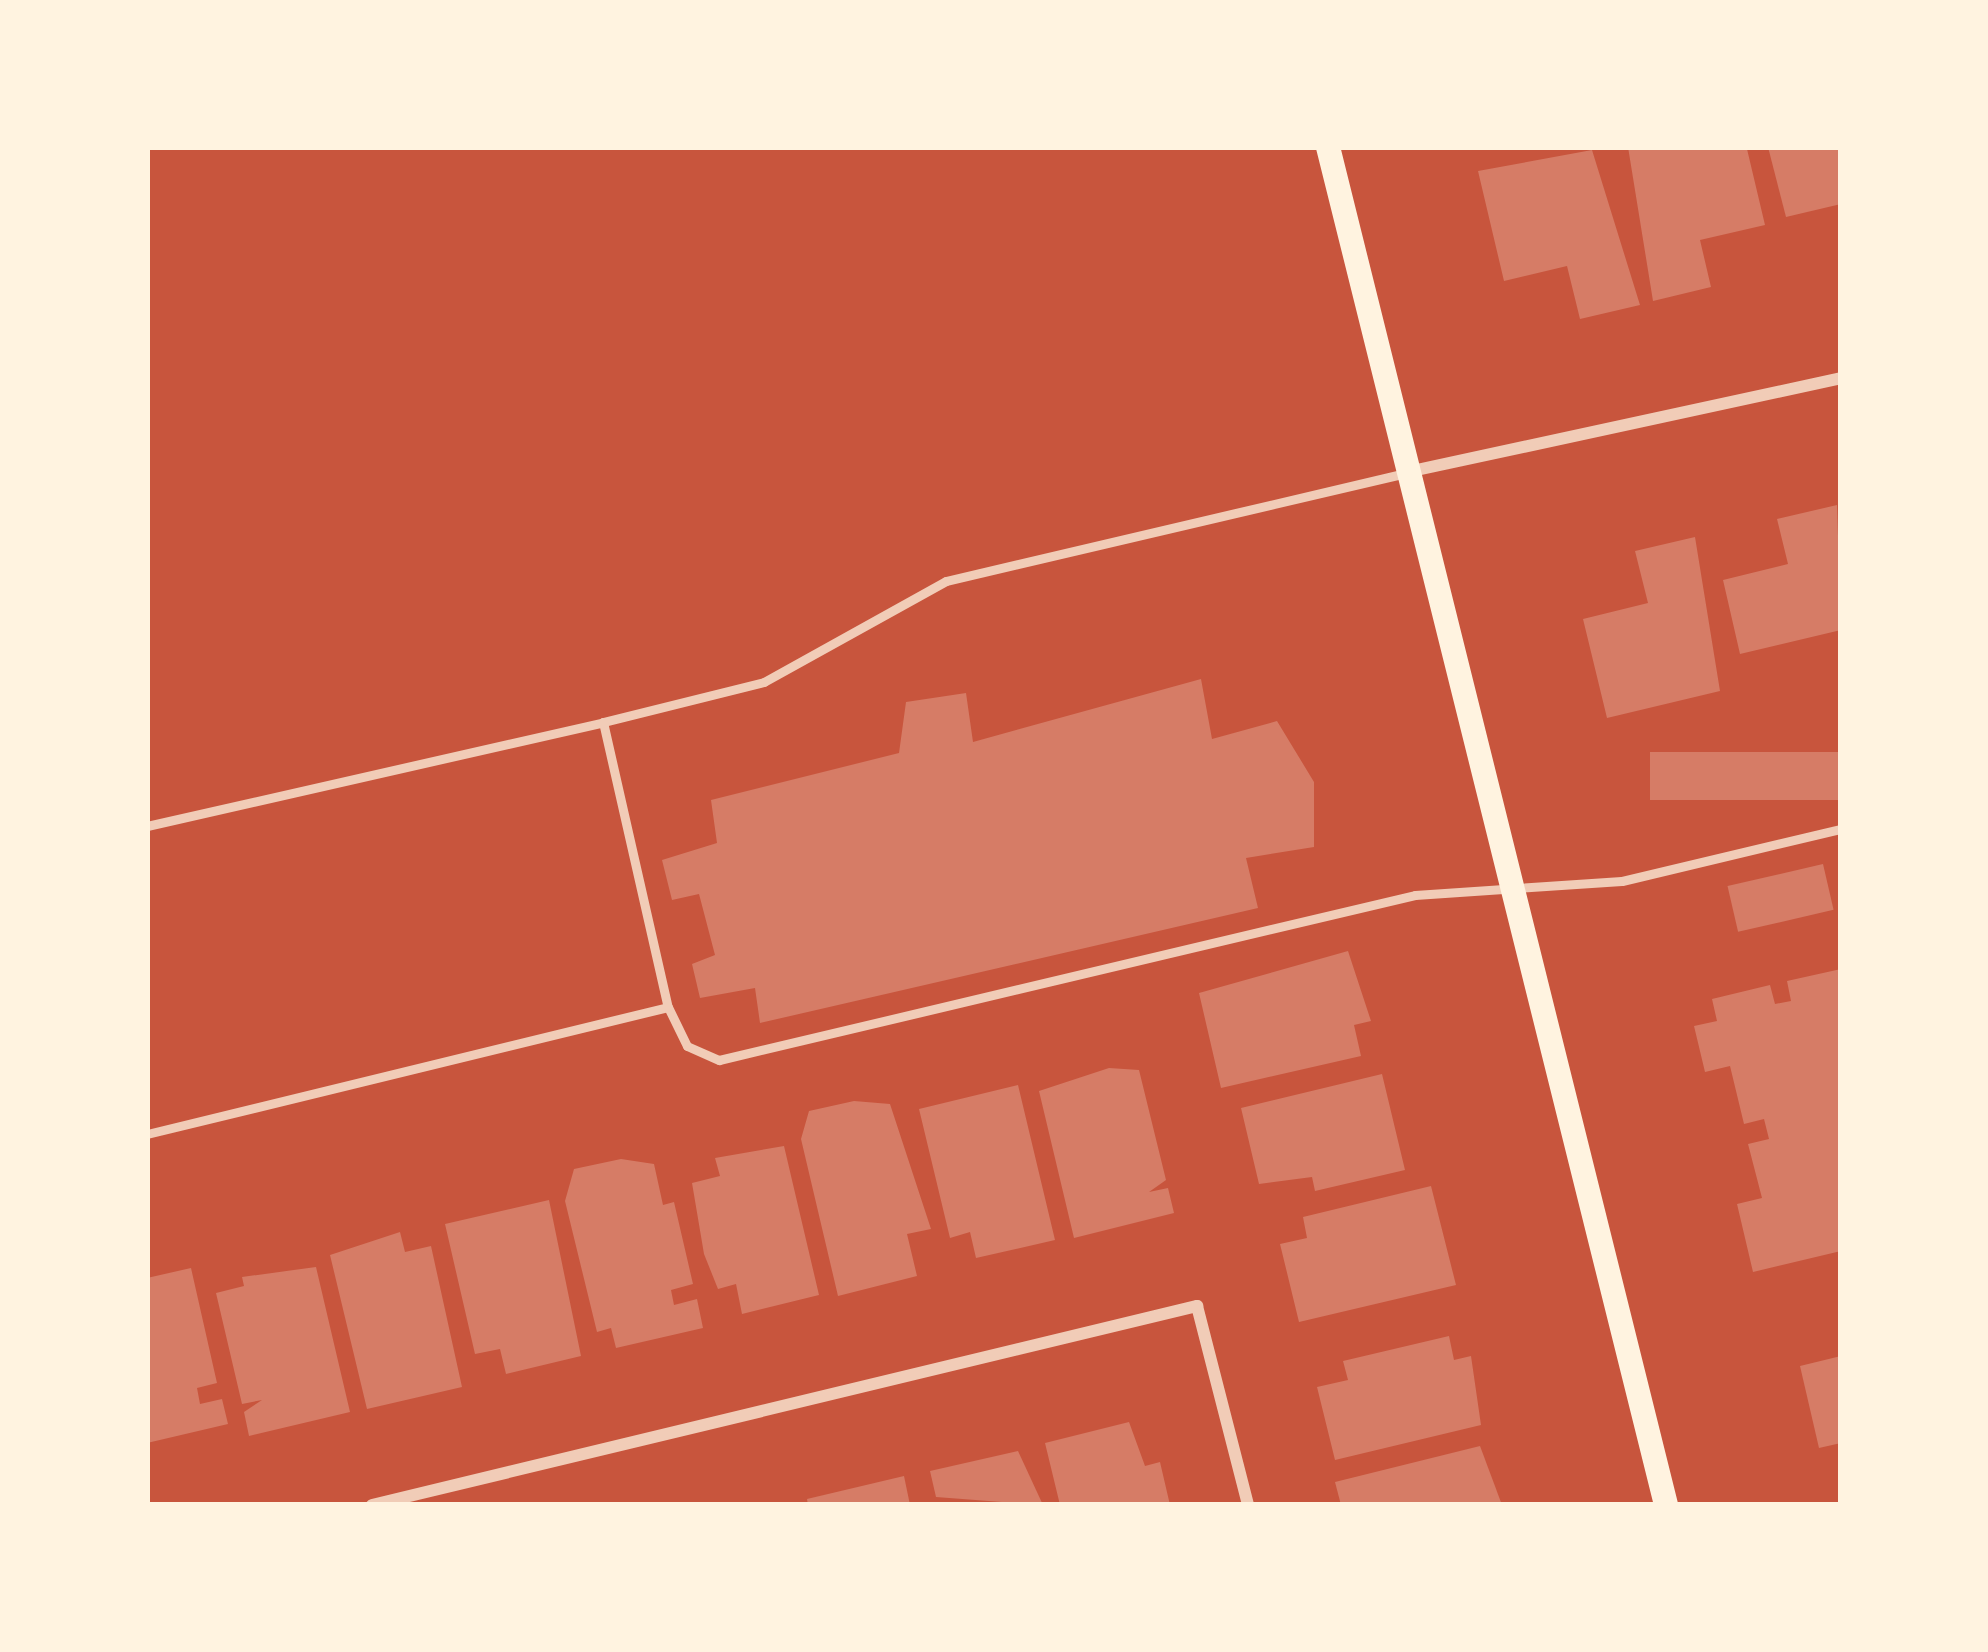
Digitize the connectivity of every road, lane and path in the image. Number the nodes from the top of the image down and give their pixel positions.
1 (1328, 147) edge
2 (1841, 378) edge
3 (1412, 471) junction
4 (603, 722) junction
5 (147, 826) edge
6 (1841, 829) edge
7 (1517, 890) junction
8 (668, 1007) junction
9 (147, 1134) edge
10 (372, 1505) edge
11 (1248, 1505) edge
12 (1666, 1505) edge

1 - 3 main road
2 - 3 street
3 - 4 lane
3 - 7 main road
4 - 5 lane
4 - 8 lane
6 - 7 lane
7 - 8 lane
7 - 12 main road
8 - 9 lane
10 - 11 street

